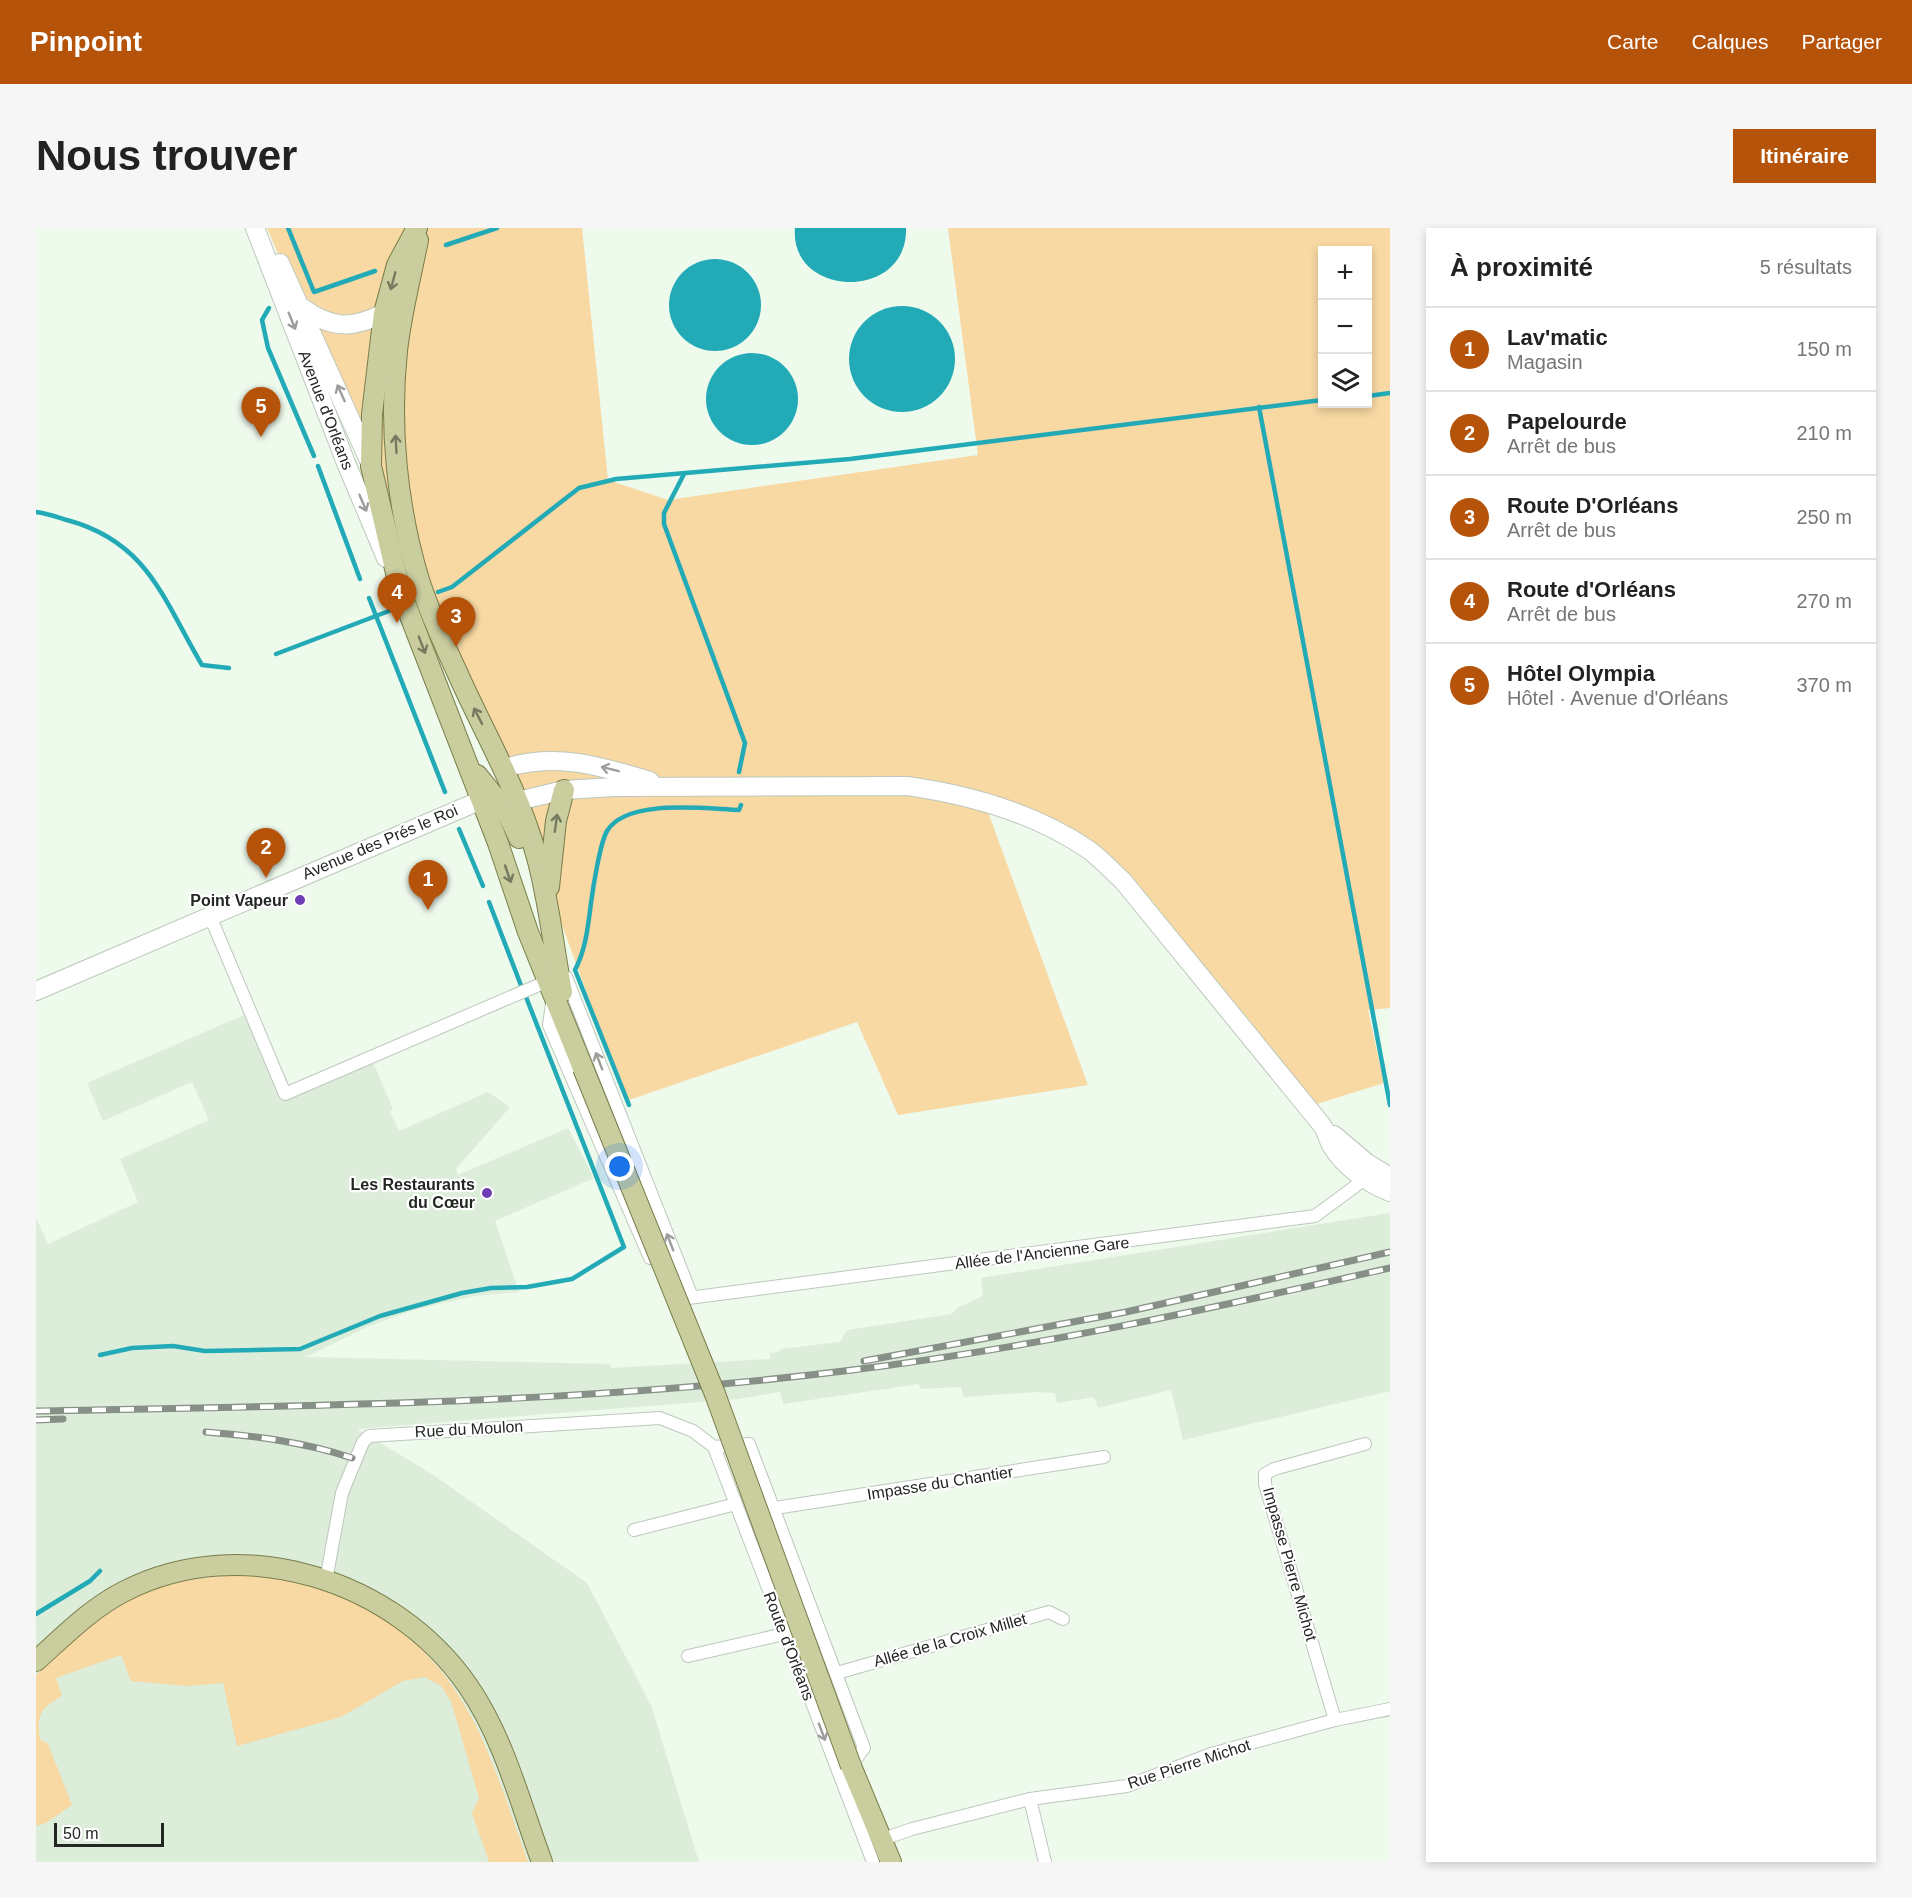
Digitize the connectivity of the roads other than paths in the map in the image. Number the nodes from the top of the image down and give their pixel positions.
1 (255, 228) edge
2 (262, 228) edge
3 (419, 228) edge
4 (302, 308) junction
5 (384, 313) junction
6 (371, 466) junction
7 (382, 506) junction
8 (419, 581) junction
9 (400, 590) junction
10 (505, 768) junction
11 (666, 785) junction
12 (564, 790) junction
13 (487, 797) junction
14 (518, 801) junction
15 (547, 899) junction
16 (210, 916) junction
17 (552, 943) junction
18 (551, 987) junction
19 (36, 991) edge
20 (571, 1036) junction
21 (1377, 1175) edge
22 (1390, 1192) edge
23 (692, 1297) junction
24 (1365, 1444) dead end
25 (714, 1447) junction
26 (1104, 1457) dead end
27 (736, 1504) junction
28 (775, 1508) junction
29 (634, 1530) dead end
30 (326, 1580) junction
31 (1063, 1618) dead end
32 (784, 1634) junction
33 (688, 1656) dead end
34 (36, 1661) edge
35 (837, 1673) junction
36 (1390, 1709) edge
37 (1335, 1720) junction
38 (851, 1766) junction
39 (1030, 1799) junction
40 (886, 1857) edge
41 (542, 1862) edge
42 (1045, 1862) edge

1 -> 9 main road, Avenue d'Orléans
2 - 4 main road, Avenue d'Orléans
3 -> 5 main road
8 -> 3 main road, Route d'Orléans
4 - 5 main road
6 -> 4 main road, Avenue d'Orléans
5 - 6 main road
6 - 7 main road
7 - 8 main road, Route d'Orléans
7 - 9 main road
10 -> 8 main road, Route d'Orléans
9 -> 13 main road
11 -> 10 main road
10 - 13 main road
10 - 14 main road, Route d'Orléans
11 - 12 main road
11 - 21 main road
12 - 14 main road
15 -> 12 main road
13 - 14 main road
13 - 16 main road, Avenue des Prés le Roi
13 - 17 main road
13 -> 18 main road, Route d'Orléans
14 - 15 main road, Route d'Orléans
15 - 17 main road, Route d'Orléans
16 - 18 street
16 - 19 main road, Avenue des Prés le Roi
17 - 20 main road, Route d'Orléans
23 -> 17 street
18 - 20 main road, Route d'Orléans
18 - 23 street, Allée de l'Ancienne Gare
20 - 38 main road, Route d'Orléans, bridge
21 - 22 main road
21 - 23 street, Allée de l'Ancienne Gare
24 - 37 street, Impasse Pierre Michot
25 - 27 street, Route d'Orléans
25 - 28 street
25 - 30 street, Rue du Moulon
26 - 28 street, Impasse du Chantier
27 - 29 street
27 - 32 street, Route d'Orléans
28 - 35 street
30 - 34 main road
30 - 41 main road
31 - 35 street, Allée de la Croix Millet
32 - 33 street
32 -> 40 street, Route d'Orléans
35 - 38 street
36 - 37 street, Rue Pierre Michot
37 - 39 street, Rue Pierre Michot
38 - 40 main road, Route d'Orléans
39 - 40 street, Rue Pierre Michot
39 - 42 street

